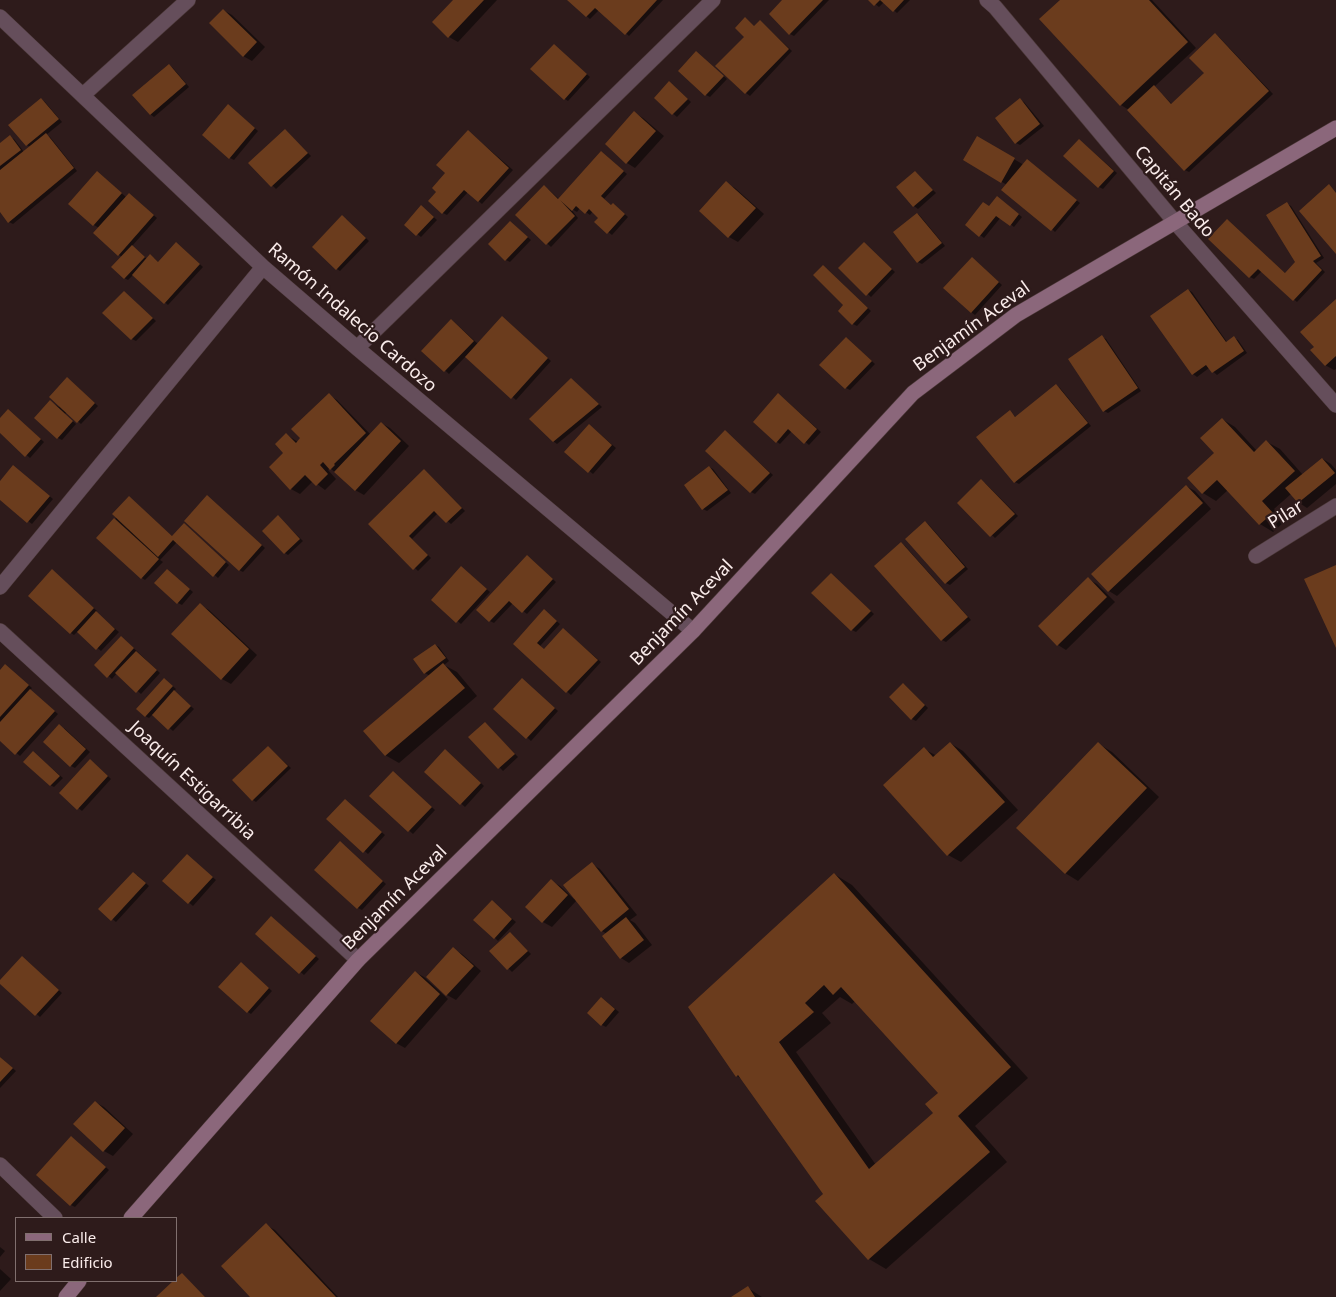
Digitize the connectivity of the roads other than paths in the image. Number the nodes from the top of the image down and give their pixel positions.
1 (188, 0) edge
2 (712, 0) edge
3 (995, 2) edge
4 (0, 17) edge
5 (83, 95) junction
6 (1336, 128) edge
7 (1175, 222) junction
8 (263, 267) junction
9 (357, 348) junction
10 (1336, 405) edge
11 (1336, 506) edge
12 (1256, 556) dead end
13 (0, 587) edge
14 (0, 631) edge
15 (693, 631) junction
16 (358, 960) junction
17 (0, 1165) edge
18 (54, 1217) edge
19 (132, 1217) edge
20 (78, 1282) edge
21 (66, 1297) edge

1 - 5 street
2 - 9 street
3 - 7 street, Capitán Bado
4 - 5 street, Ramón Indalecio Cardozo
5 - 8 street, Ramón Indalecio Cardozo
6 - 7 street, Benjamín Aceval
7 - 10 street, Capitán Bado
7 - 15 street, Benjamín Aceval
8 - 9 street, Ramón Indalecio Cardozo
8 - 13 street
9 - 15 street, Ramón Indalecio Cardozo
11 - 12 street, Pilar
14 - 16 street, Joaquín Estigarribia
15 - 16 street, Benjamín Aceval
16 - 19 street, Benjamín Aceval
17 - 18 street
20 - 21 street

